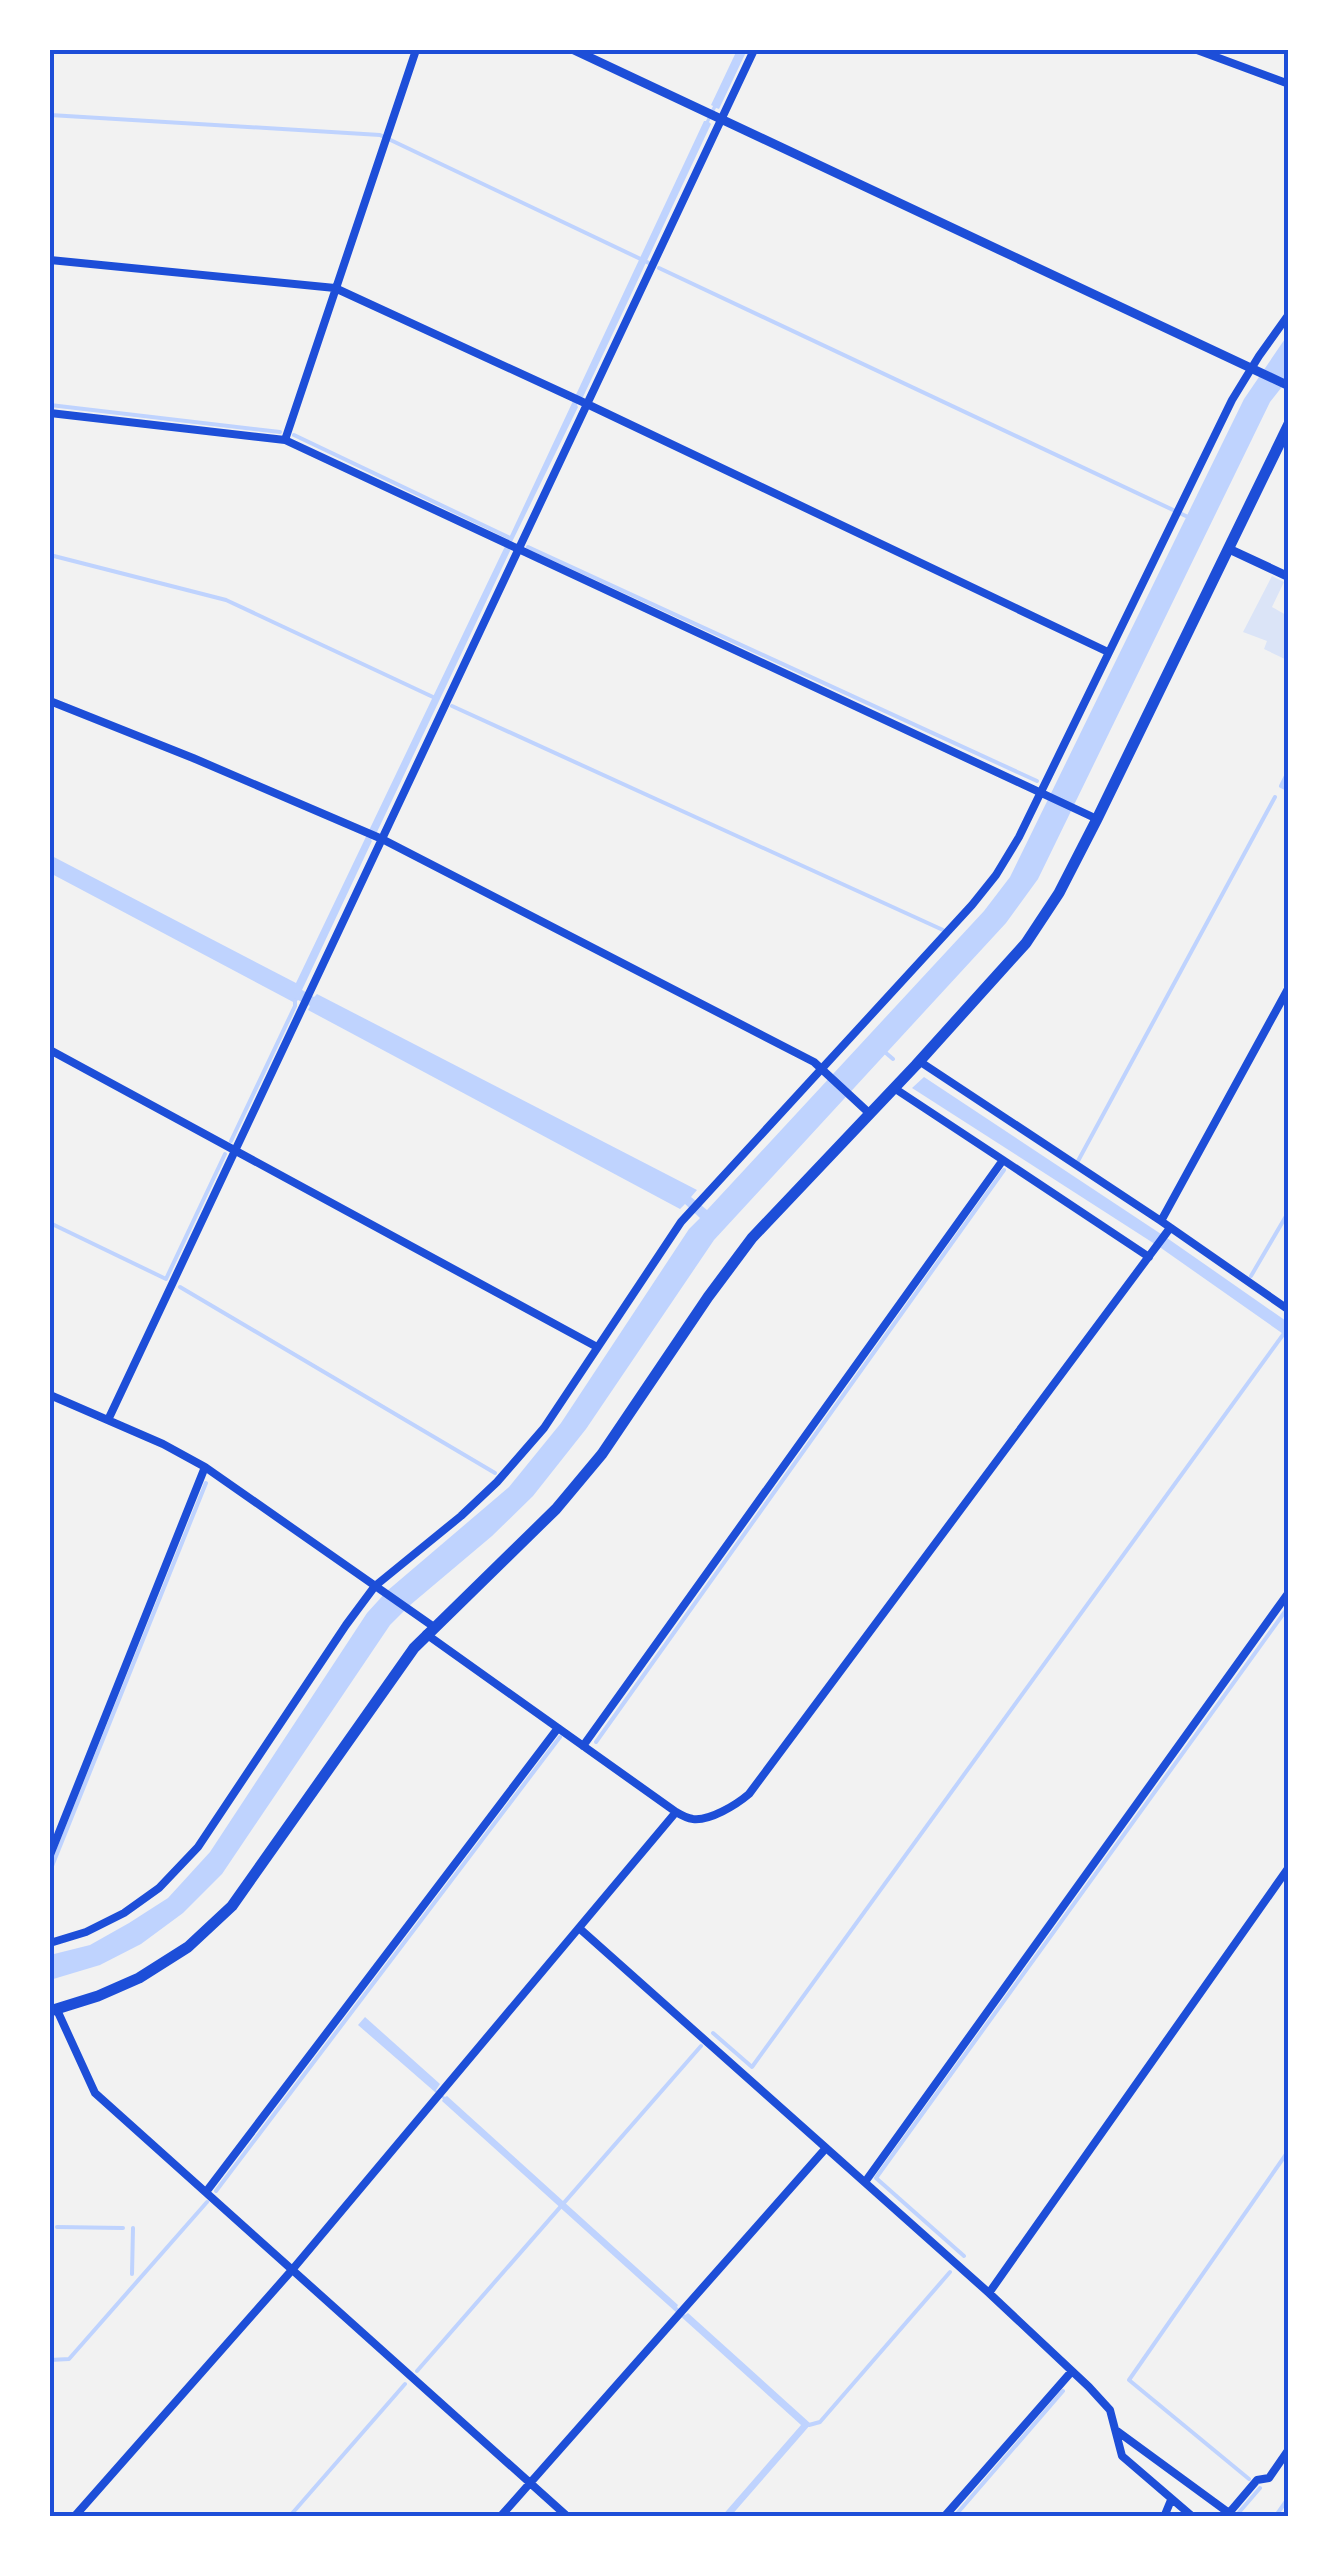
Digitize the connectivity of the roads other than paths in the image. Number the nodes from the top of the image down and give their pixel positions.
1 (416, 50) edge
2 (574, 50) edge
3 (754, 50) edge
4 (1197, 50) edge
5 (1289, 84) edge
6 (715, 116) junction
7 (50, 260) edge
8 (335, 288) junction
9 (1289, 314) edge
10 (1254, 368) junction
11 (1289, 386) edge
12 (580, 401) junction
13 (50, 414) edge
14 (1289, 424) edge
15 (284, 440) junction
16 (512, 546) junction
17 (1229, 549) junction
18 (1289, 577) edge
19 (1108, 652) junction
20 (50, 701) edge
21 (1044, 792) junction
22 (1097, 818) junction
23 (374, 836) junction
24 (1289, 987) edge
25 (50, 1050) edge
26 (917, 1063) junction
27 (824, 1071) junction
28 (896, 1086) junction
29 (869, 1113) junction
30 (234, 1150) junction
31 (1003, 1160) junction
32 (1160, 1221) junction
33 (1169, 1230) junction
34 (1152, 1253) junction
35 (1289, 1310) edge
36 (597, 1347) junction
37 (50, 1395) edge
38 (108, 1420) junction
39 (204, 1468) junction
40 (376, 1587) junction
41 (1289, 1592) edge
42 (430, 1630) junction
43 (558, 1728) junction
44 (583, 1746) junction
45 (676, 1812) junction
46 (50, 1855) edge
47 (1289, 1867) edge
48 (580, 1928) junction
49 (50, 1942) edge
50 (53, 2010) edge
51 (826, 2148) junction
52 (865, 2182) junction
53 (206, 2192) junction
54 (292, 2270) junction
55 (989, 2293) junction
56 (1072, 2370) junction
57 (1117, 2431) junction
58 (1289, 2449) edge
59 (530, 2483) junction
60 (1171, 2500) junction
61 (74, 2517) edge
62 (500, 2517) edge
63 (568, 2517) edge
64 (944, 2517) edge
65 (1164, 2517) edge
66 (1194, 2517) edge

1 - 8 street
2 - 6 street
3 - 6 street
4 - 5 street
6 - 10 street
6 - 12 street
7 - 8 street
8 - 12 street
8 - 15 street
9 - 10 street
10 - 11 street
10 - 19 street
12 - 16 street
12 - 19 street
13 - 15 street
14 - 17 highway
15 - 16 street
16 - 21 street
16 - 23 street
17 - 18 street
17 - 22 highway
19 - 21 street
20 - 23 street
21 - 22 street
21 - 27 street
22 - 26 highway
23 - 27 street
23 - 30 street
24 - 32 street
25 - 30 street
26 - 28 highway
26 - 32 street
27 - 29 street
27 - 36 street
28 - 29 highway
28 - 31 street
29 - 42 highway
30 - 36 street
30 - 38 street
31 - 34 street
31 - 44 street
32 - 33 street
33 - 34 street
33 - 35 street
34 - 45 street
36 - 40 street
37 - 38 street
38 - 39 street
39 - 40 street
39 - 46 street
40 - 42 street
40 - 49 street
41 - 52 street
42 - 43 street
42 - 50 highway
43 - 44 street
43 - 53 street
44 - 45 street
45 - 48 street
47 - 55 street
48 - 51 street
48 - 54 street
50 - 53 street
51 - 52 street
51 - 59 street
52 - 55 street
53 - 54 street
54 - 59 street
54 - 61 street
55 - 56 street
56 - 57 street
56 - 64 street
57 - 58 street
57 - 60 street
59 - 62 street
59 - 63 street
60 - 65 street
60 - 66 street

